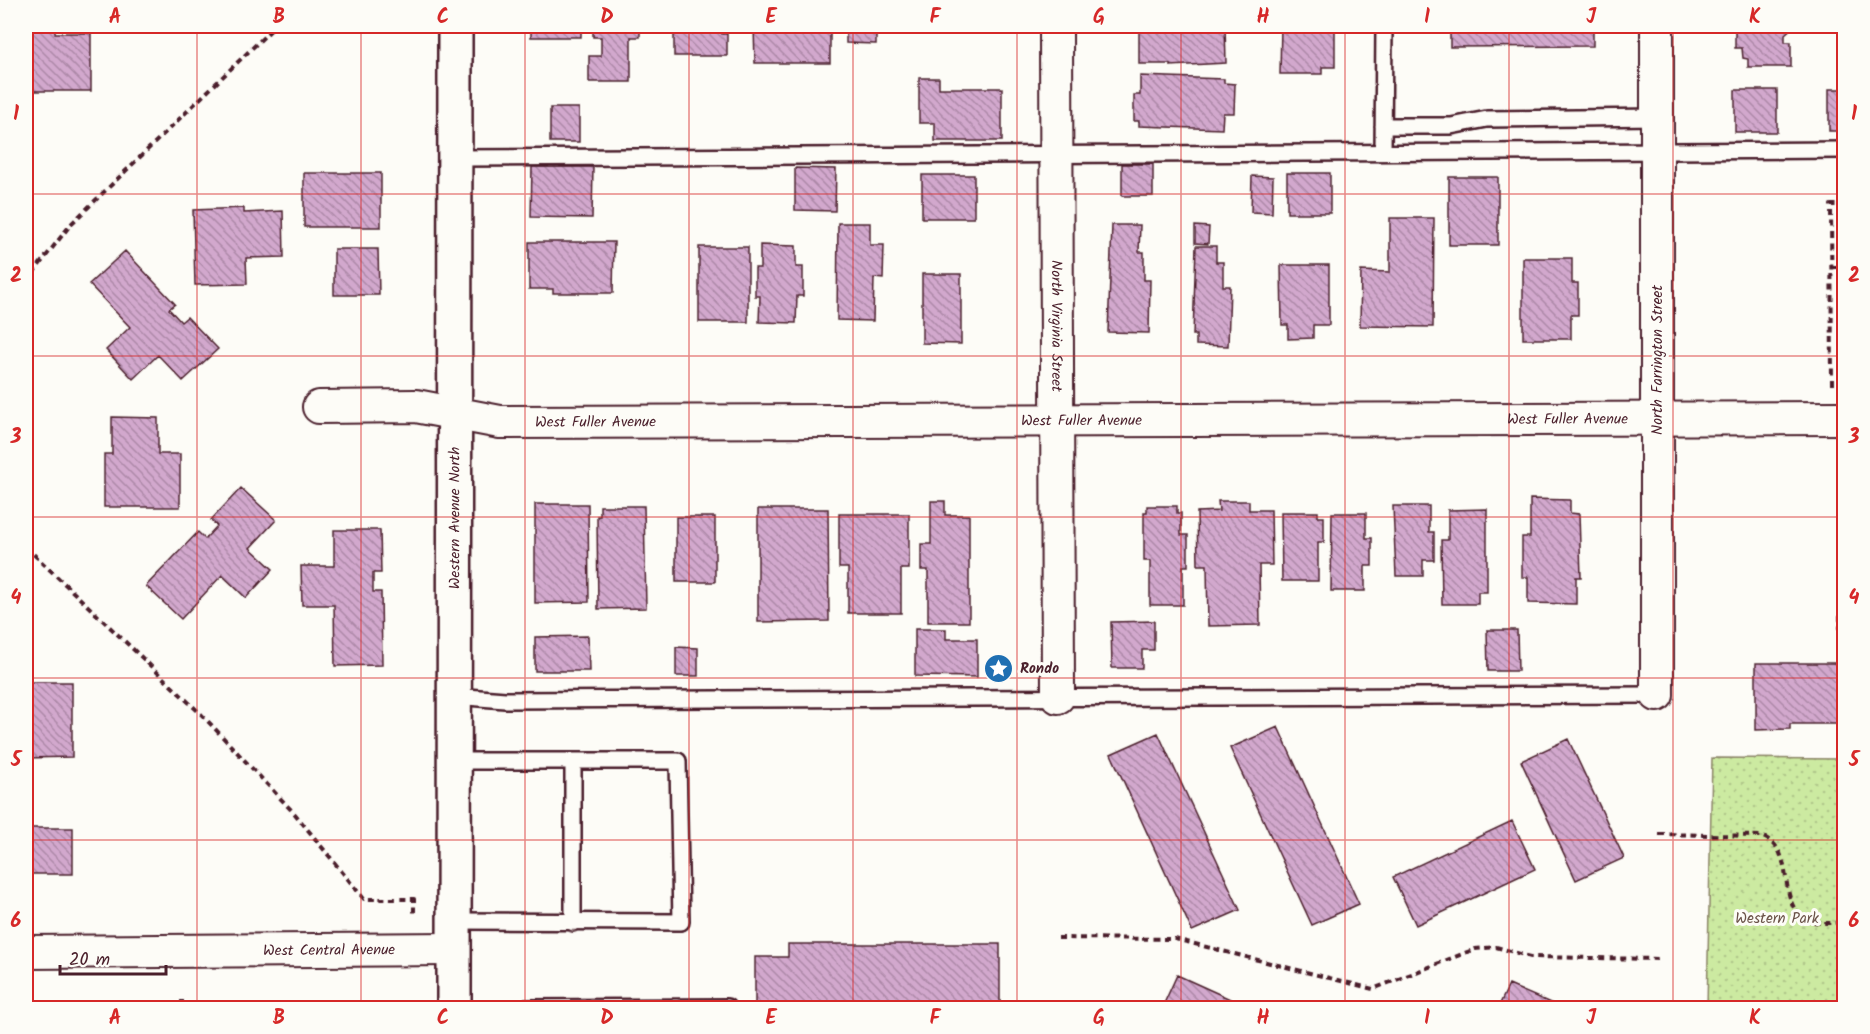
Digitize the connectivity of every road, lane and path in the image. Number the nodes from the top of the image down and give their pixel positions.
1 (275, 26) edge
2 (455, 26) edge
3 (1056, 26) edge
4 (1384, 26) edge
5 (1657, 26) edge
6 (1657, 117) junction
7 (1383, 126) junction
8 (1845, 150) edge
9 (1657, 151) junction
10 (1383, 152) junction
11 (1056, 154) junction
12 (454, 158) junction
13 (1842, 205) dead end
14 (1831, 267) junction
15 (1845, 267) edge
16 (26, 282) edge
17 (319, 407) dead end
18 (454, 413) junction
19 (1839, 418) edge
20 (1657, 419) junction
21 (1057, 420) junction
22 (26, 547) edge
23 (1845, 574) edge
24 (1840, 663) dead end
25 (1657, 695) joint
26 (454, 696) junction
27 (1058, 697) junction
28 (454, 761) junction
29 (573, 761) junction
30 (1659, 834) dead end
31 (414, 898) dead end
32 (573, 923) junction
33 (1845, 923) edge
34 (454, 935) junction
35 (1058, 938) dead end
36 (26, 952) edge
37 (1659, 959) dead end
38 (182, 1000) dead end
39 (728, 1007) dead end
40 (182, 1008) edge
41 (454, 1008) edge
42 (524, 1008) edge
43 (661, 1008) edge

1 - 16 path
2 - 12 street, Western Avenue North
3 - 11 street, North Virginia Street
4 - 7 lane
5 - 6 street, North Farrington Street
6 - 7 lane
6 - 9 street, North Farrington Street
7 - 10 lane
8 - 9 lane
9 - 10 lane
9 - 20 street, North Farrington Street
10 - 11 lane
11 - 12 lane
11 - 21 street, North Virginia Street
12 - 18 street, Western Avenue North
13 - 14 path
14 - 15 path
14 - 19 path
17 - 18 street, West Fuller Avenue
18 - 21 street, West Fuller Avenue
18 - 26 street, Western Avenue North
19 - 20 street, West Fuller Avenue
20 - 21 street, West Fuller Avenue
20 - 25 street, North Farrington Street
21 - 27 street, North Virginia Street
22 - 31 path
23 - 24 path
25 - 27 lane
26 - 27 lane
26 - 28 street, Western Avenue North
28 - 29 lane
28 - 34 street, Western Avenue North
29 - 32 lane
29 - 32 lane
30 - 33 path
32 - 34 lane
34 - 36 street, West Central Avenue
34 - 41 street, Western Avenue North
35 - 37 path
38 - 40 path
39 - 43 lane
42 - 43 lane

